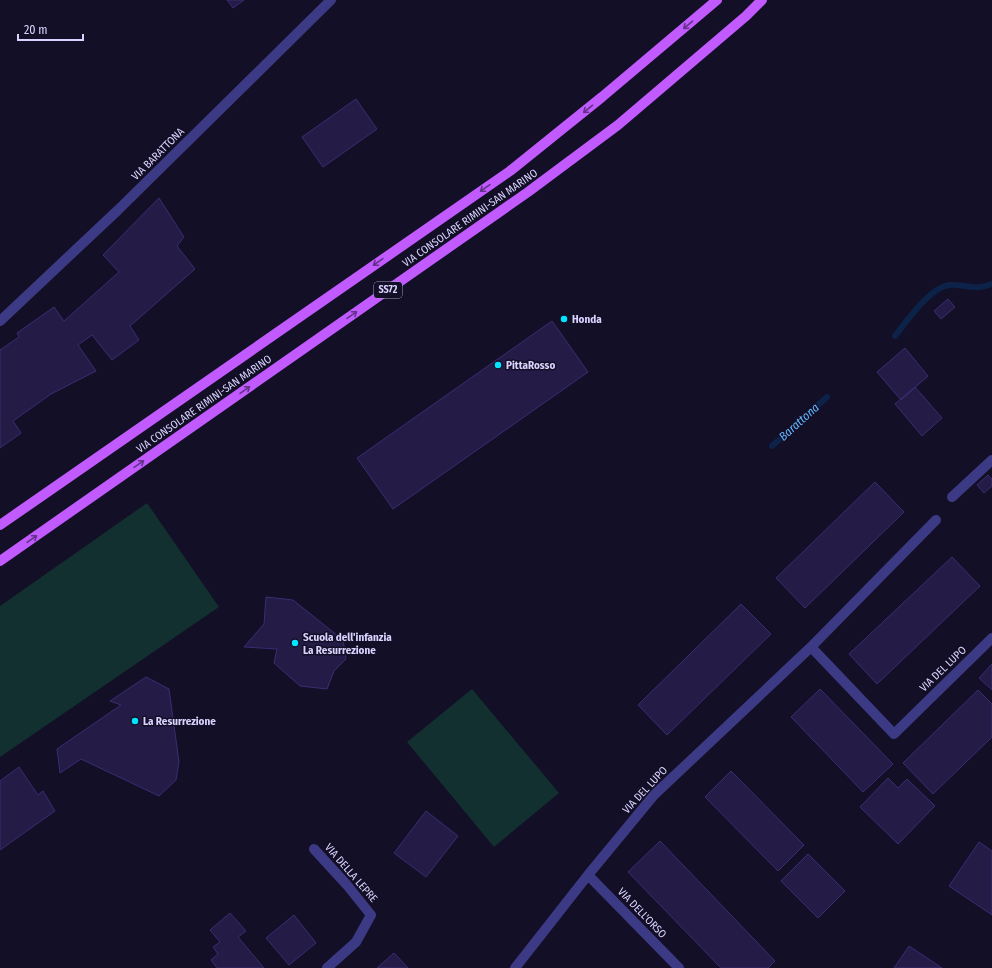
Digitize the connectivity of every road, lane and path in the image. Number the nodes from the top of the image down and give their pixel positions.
1 (331, 0) edge
2 (717, 0) edge
3 (762, 0) edge
4 (0, 321) edge
5 (992, 460) edge
6 (952, 497) dead end
7 (936, 520) dead end
8 (0, 525) edge
9 (0, 561) edge
10 (992, 638) edge
11 (811, 647) junction
12 (314, 848) dead end
13 (588, 875) junction
14 (327, 968) edge
15 (515, 968) edge
16 (679, 968) edge

1 - 4 street, VIA BARATTONA
2 -> 8 main road, VIA CONSOLARE RIMINI-SAN MARINO / SS72
9 -> 3 main road, VIA CONSOLARE RIMINI-SAN MARINO / SS72
5 - 6 street
7 - 11 street, VIA DEL LUPO
10 - 11 street, VIA DEL LUPO
11 - 13 street, VIA DEL LUPO
12 - 14 street, VIA DELLA LEPRE
13 - 15 street, VIA DEL LUPO
13 - 16 street, VIA DELL'ORSO

